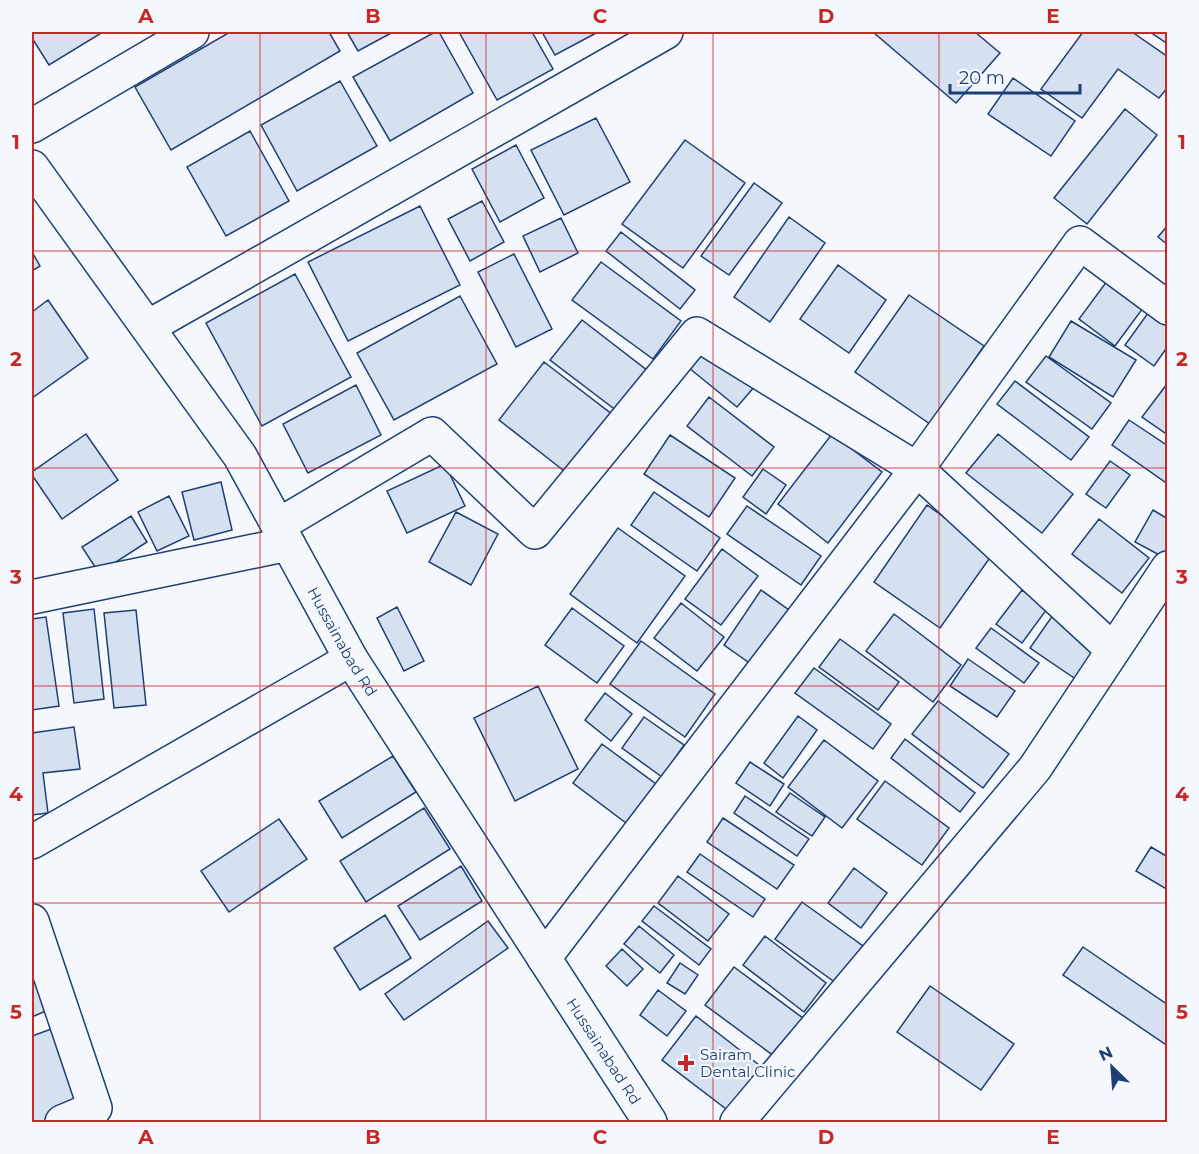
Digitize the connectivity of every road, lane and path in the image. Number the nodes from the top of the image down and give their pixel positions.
1 (192, 32) edge
2 (666, 32) edge
3 (32, 126) edge
4 (32, 167) edge
5 (1167, 308) edge
6 (148, 327) junction
7 (917, 469) junction
8 (284, 534) junction
9 (1167, 568) edge
10 (37, 587) edge
11 (1113, 650) junction
12 (351, 659) junction
13 (32, 842) edge
14 (32, 921) edge
15 (544, 958) junction
16 (97, 1115) edge
17 (62, 1122) edge
18 (650, 1122) edge
19 (737, 1122) edge

1 - 3 street
2 - 6 street
4 - 6 street, Hussainabad Rd
5 - 7 street
6 - 8 street, Hussainabad Rd
7 - 8 street
7 - 11 street
7 - 15 street
8 - 10 street
8 - 12 street, Hussainabad Rd
9 - 11 street
11 - 19 street
12 - 13 street
12 - 15 street, Hussainabad Rd
14 - 16 street
15 - 18 street, Hussainabad Rd
16 - 17 street

